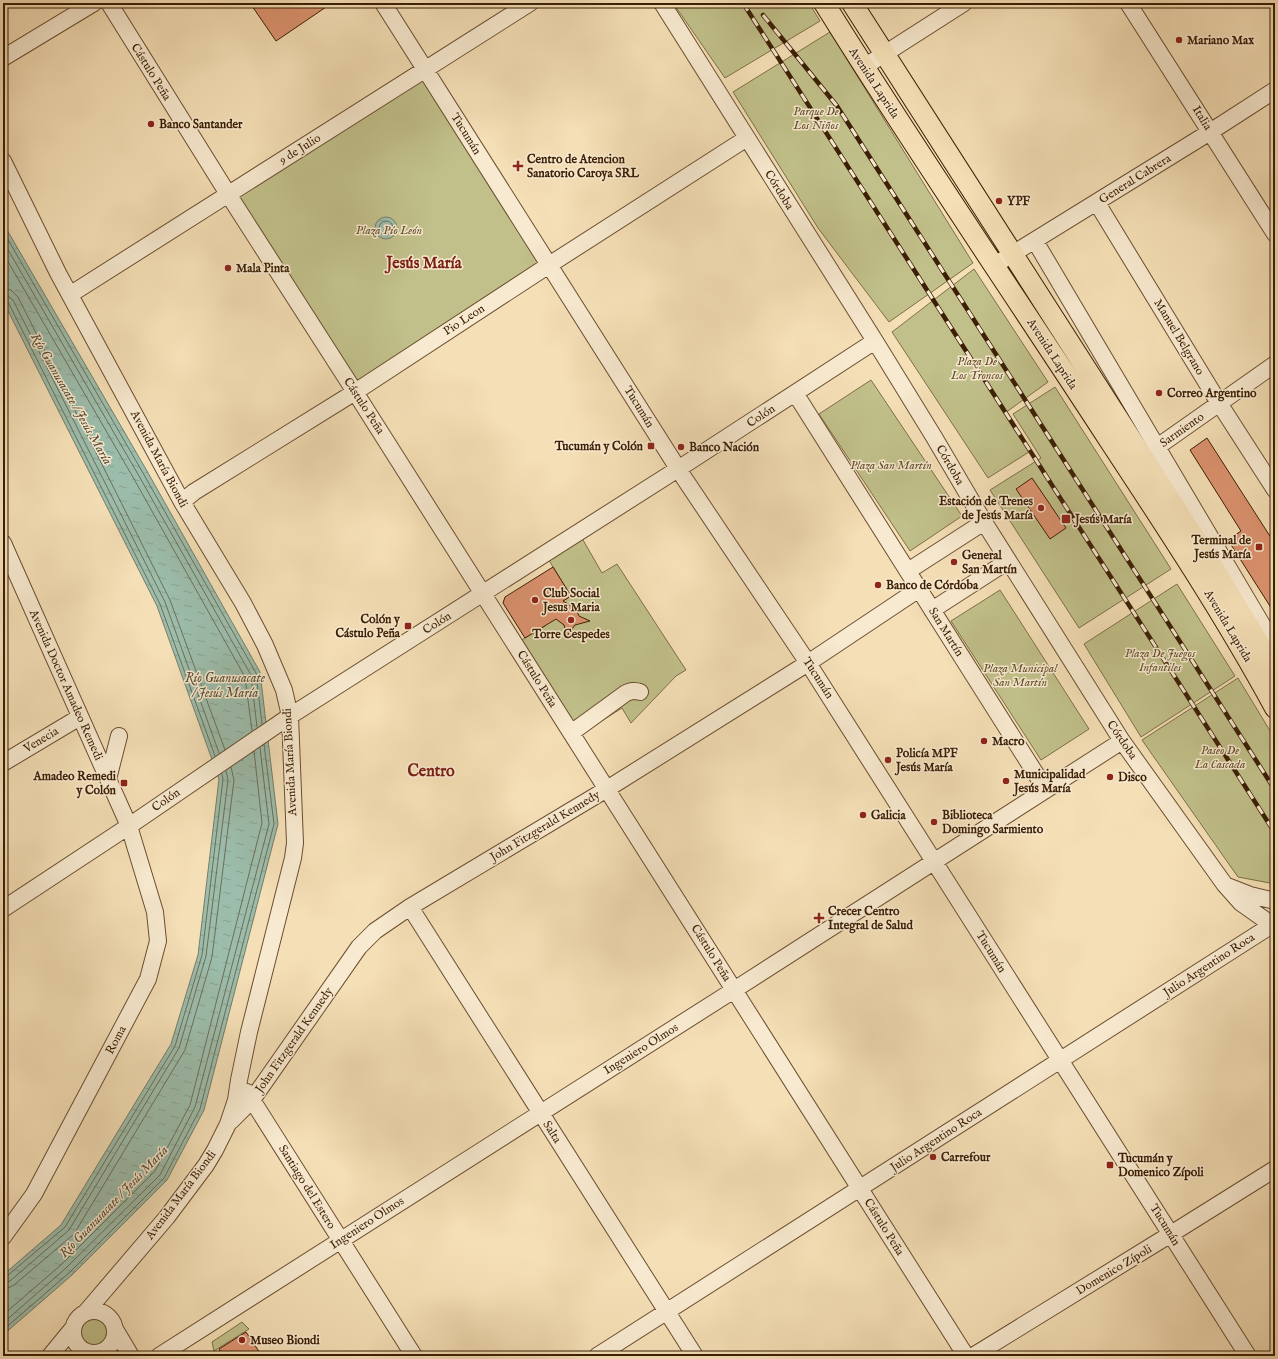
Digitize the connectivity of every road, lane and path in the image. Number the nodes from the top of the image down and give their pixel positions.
1 (94, 3) edge
2 (109, 3) edge
3 (383, 3) edge
4 (530, 3) edge
5 (662, 3) edge
6 (824, 3) edge
7 (852, 3) edge
8 (964, 3) edge
9 (1128, 3) edge
10 (884, 54) junction
11 (3, 58) edge
12 (864, 67) junction
13 (426, 70) junction
14 (1275, 90) edge
15 (1210, 132) junction
16 (746, 138) junction
17 (3, 161) edge
18 (228, 194) junction
19 (1097, 202) junction
20 (1275, 234) edge
21 (1035, 241) junction
22 (1013, 254) junction
23 (549, 265) junction
24 (993, 266) junction
25 (71, 294) junction
26 (875, 341) junction
27 (1275, 364) edge
28 (355, 392) junction
29 (795, 393) junction
30 (1219, 403) junction
31 (1142, 457) junction
32 (678, 469) junction
33 (1275, 490) edge
34 (182, 502) junction
35 (984, 522) junction
36 (3, 543) edge
37 (1008, 561) junction
38 (9, 569) edge
39 (908, 571) junction
40 (919, 589) junction
41 (483, 594) junction
42 (932, 610) junction
43 (1265, 648) edge
44 (808, 662) junction
45 (1275, 670) edge
46 (640, 692) dead end
47 (1275, 708) edge
48 (290, 716) junction
49 (80, 717) junction
50 (571, 733) junction
51 (119, 736) dead end
52 (1122, 742) junction
53 (3, 763) edge
54 (108, 779) junction
55 (607, 789) junction
56 (1046, 790) junction
57 (128, 826) junction
58 (934, 861) junction
59 (1225, 885) junction
60 (1275, 900) edge
61 (410, 907) junction
62 (3, 909) edge
63 (1274, 925) edge
64 (734, 990) junction
65 (1060, 1060) junction
66 (239, 1080) junction
67 (252, 1100) junction
68 (540, 1113) junction
69 (228, 1124) junction
70 (1275, 1169) edge
71 (860, 1189) junction
72 (1172, 1234) junction
73 (3, 1237) edge
74 (341, 1240) junction
75 (106, 1288) junction
76 (86, 1312) junction
77 (666, 1312) junction
78 (112, 1322) junction
79 (73, 1328) junction
80 (91, 1354) edge
81 (50, 1356) edge
82 (124, 1356) edge
83 (131, 1356) edge
84 (159, 1356) edge
85 (414, 1356) edge
86 (597, 1356) edge
87 (695, 1356) edge
88 (966, 1356) edge
89 (973, 1356) edge
90 (1248, 1356) edge

1 - 11 street
2 - 18 street, Cástulo Peña
3 - 13 street, Tucumán
4 - 13 street, 9 de Julio
5 - 16 street, Córdoba
6 - 12 main road, Avenida Laprida
7 - 10 main road, Avenida Laprida
8 - 10 street
9 - 15 street, Italia
10 - 12 street
10 - 22 main road, Avenida Laprida
12 - 24 main road, Avenida Laprida
13 - 18 street, 9 de Julio
13 - 23 street, Tucumán
14 - 15 street, General Cabrera
15 - 19 street, General Cabrera
15 - 20 street, Italia
16 - 23 street, Pio Leon
16 - 26 street, Córdoba
17 - 25 street, Avenida María Biondi
18 - 25 street, 9 de Julio
18 - 28 street, Cástulo Peña
19 - 21 street, General Cabrera
19 - 30 street, Manuel Belgrano
21 - 22 street, General Cabrera
21 - 31 street
22 - 24 street, General Cabrera
22 - 31 main road, Avenida Laprida
23 - 28 street, Pio Leon
23 - 32 street, Tucumán
24 - 31 main road, Avenida Laprida
25 - 34 street, Avenida María Biondi
26 - 29 street, Colón
26 - 35 street, Córdoba
27 - 30 street, Sarmiento
28 - 34 street, Pio Leon
28 - 41 street, Cástulo Peña
29 - 32 street, Colón
29 - 39 street, San Martín
30 - 31 street, Sarmiento
30 - 33 street, Manuel Belgrano
31 - 43 main road, Avenida Laprida
32 - 41 street, Colón
32 - 44 street, Tucumán
34 - 48 street, Avenida María Biondi
35 - 37 street, Córdoba
35 - 39 street
36 - 38 street, Avenida Doctor Amadeo Remedi
37 - 42 street
37 - 52 street, Córdoba
38 - 49 street, Avenida Doctor Amadeo Remedi
39 - 40 street, San Martín
40 - 42 street, San Martín
40 - 44 street, John Fitzgerald Kennedy
41 - 48 street, Colón
41 - 50 street, Cástulo Peña
42 - 56 street, San Martín
43 - 45 main road, Avenida Laprida
43 - 47 main road, Avenida Laprida
44 - 55 street, John Fitzgerald Kennedy
44 - 58 street, Tucumán
46 - 50 street
48 - 57 street, Colón
48 - 66 street, Avenida María Biondi
49 - 53 street, Venecia
49 - 54 street, Avenida Doctor Amadeo Remedi
50 - 55 street, Cástulo Peña
51 - 54 street
52 - 56 street, Ingeniero Olmos
52 - 59 street, Córdoba
54 - 57 street, Avenida Doctor Amadeo Remedi
55 - 61 street, John Fitzgerald Kennedy
55 - 64 street, Cástulo Peña
56 - 58 street, Ingeniero Olmos
57 - 62 street, Colón
57 - 73 street, Roma
58 - 64 street, Ingeniero Olmos
58 - 65 street, Tucumán
59 - 60 street
59 - 63 street, Córdoba
61 - 67 street, John Fitzgerald Kennedy
61 - 68 street, Salta
63 - 65 street, Julio Argentino Roca
64 - 68 street, Ingeniero Olmos
64 - 71 street, Cástulo Peña
65 - 71 street, Julio Argentino Roca
65 - 72 street, Tucumán
66 - 67 street, Santiago del Estero
66 - 69 street, Avenida María Biondi
67 - 69 street, John Fitzgerald Kennedy
67 - 74 street, Santiago del Estero
68 - 74 street, Ingeniero Olmos
68 - 77 street, Salta
69 - 75 street, Avenida María Biondi
70 - 72 street, Domenico Zípoli
71 - 77 street, Julio Argentino Roca
71 - 88 street, Cástulo Peña
72 - 89 street, Domenico Zípoli
72 - 90 street, Tucumán
74 - 84 street, Ingeniero Olmos
74 - 85 street, Santiago del Estero
75 - 76 street, Avenida María Biondi
75 - 78 street
76 - 78 street
76 - 79 street
77 - 86 street, Julio Argentino Roca
77 - 87 street, Salta
78 - 80 street
78 - 83 street
79 - 80 street
79 - 81 street
80 - 82 street

